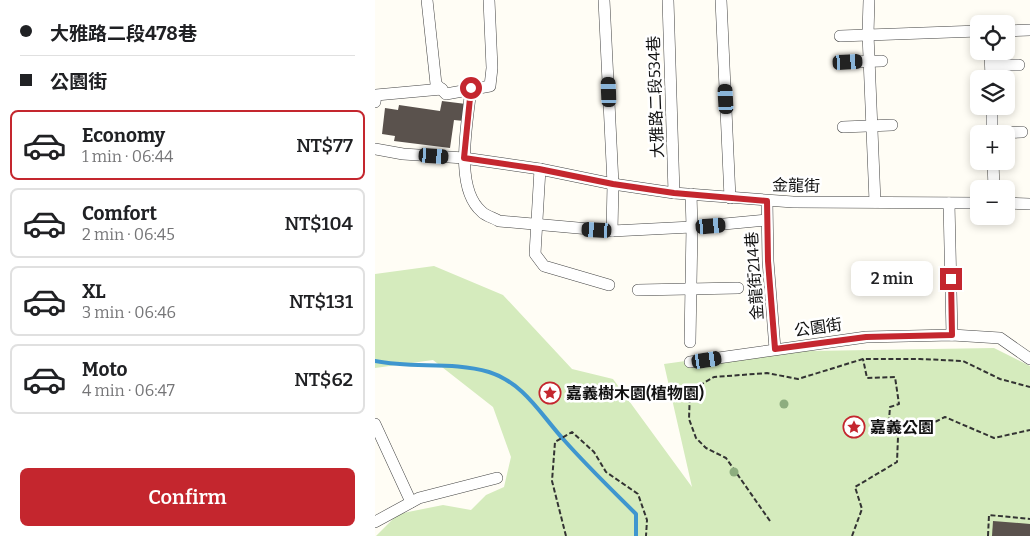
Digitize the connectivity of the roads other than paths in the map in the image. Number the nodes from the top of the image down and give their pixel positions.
1 (427, 0) edge
2 (489, 0) edge
3 (604, 0) edge
4 (668, 0) edge
5 (721, 0) edge
6 (869, 0) edge
7 (1015, 30) edge
8 (1030, 30) edge
9 (970, 31) edge
10 (868, 34) junction
11 (840, 36) dead end
12 (991, 60) edge
13 (876, 61) junction
14 (848, 62) dead end
15 (1019, 65) dead end
16 (991, 66) junction
17 (991, 70) edge
18 (471, 88) junction
19 (441, 89) junction
20 (375, 102) edge
21 (892, 125) dead end
22 (873, 126) junction
23 (843, 127) dead end
24 (1015, 132) edge
25 (1022, 132) dead end
26 (375, 148) edge
27 (464, 158) junction
28 (539, 169) junction
29 (613, 184) junction
30 (674, 193) junction
31 (691, 194) junction
32 (730, 198) junction
33 (767, 201) junction
34 (875, 202) junction
35 (949, 203) junction
36 (970, 203) edge
37 (1015, 203) edge
38 (1030, 204) edge
39 (766, 220) junction
40 (536, 223) junction
41 (692, 227) junction
42 (612, 231) junction
43 (609, 285) dead end
44 (691, 288) junction
45 (738, 288) dead end
46 (638, 290) dead end
47 (952, 335) junction
48 (690, 342) dead end
49 (775, 349) junction
50 (1030, 359) edge
51 (690, 362) dead end
52 (375, 424) edge
53 (497, 478) dead end
54 (411, 502) junction
55 (375, 522) edge

1 - 19 street
2 - 18 street
3 - 29 street
4 - 30 street, 大雅路二段534巷
5 - 32 street
6 - 10 street
7 - 8 street
9 - 10 street
10 - 11 street
10 - 13 street
12 - 16 street
13 - 14 street
13 - 22 street
15 - 16 street
16 - 17 street
18 - 19 street
18 - 27 street
19 - 20 street
21 - 22 street
22 - 23 street
22 - 34 street
24 - 25 street
26 - 27 street, 金龍街
27 - 28 street, 金龍街
27 - 40 street
28 - 29 street, 金龍街
28 - 40 street
29 - 30 street, 金龍街
29 - 42 street
30 - 31 street, 金龍街
31 - 32 street, 金龍街
31 - 41 street
32 - 33 street, 金龍街
33 - 34 street, 金龍街
33 - 39 street, 金龍街214巷
34 - 35 street, 金龍街
35 - 36 street, 金龍街
35 - 47 street
37 - 38 street
39 - 41 street
39 - 49 street, 金龍街214巷
40 - 42 street
40 - 43 street
41 - 42 street
41 - 44 street
44 - 45 street
44 - 46 street
44 - 48 street
47 - 49 street, 公園街
47 - 50 street, 公園街
49 - 51 street, 公園街
52 - 54 street
53 - 54 street
54 - 55 street

